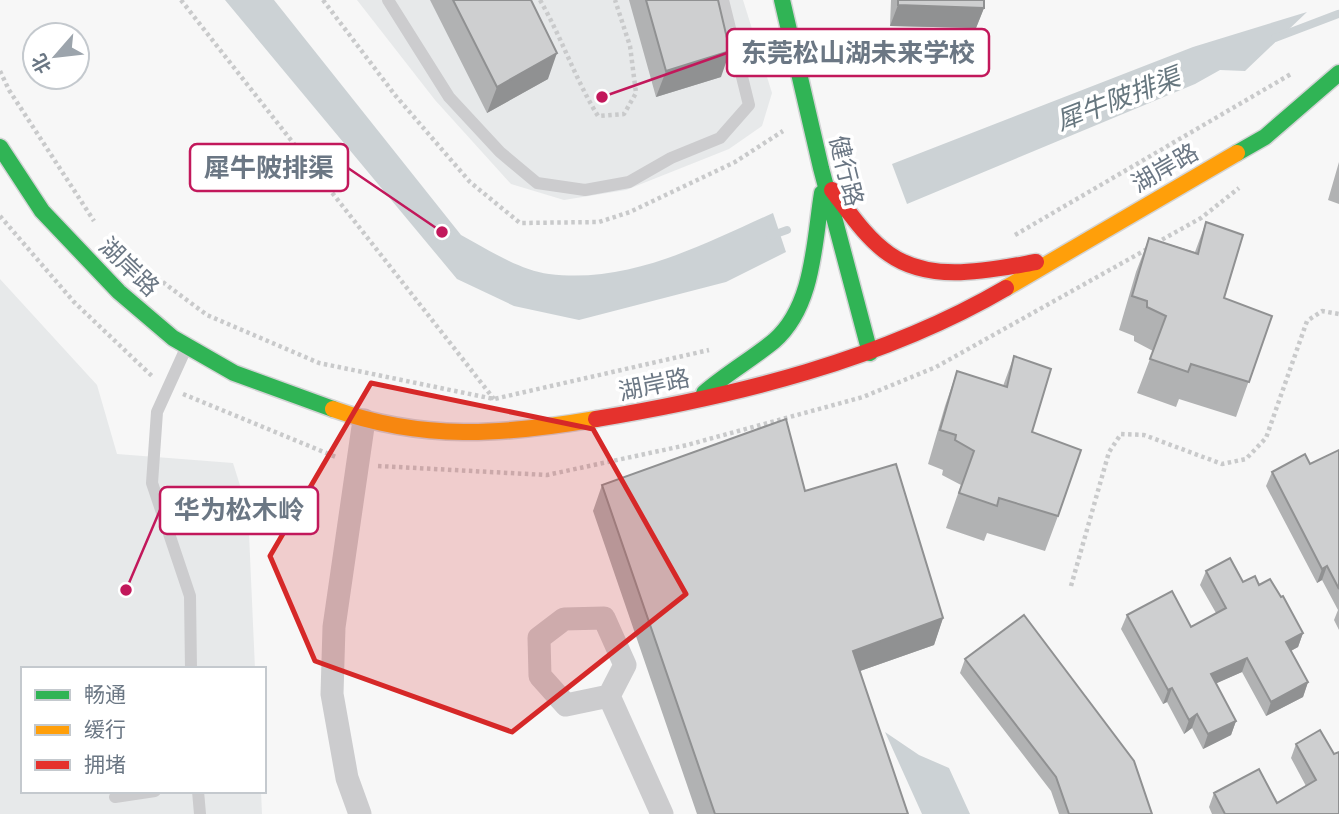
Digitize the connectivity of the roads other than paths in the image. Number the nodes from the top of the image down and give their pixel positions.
1 (388, 0) edge
2 (723, 0) edge
3 (782, 0) edge
4 (1339, 73) edge
5 (0, 147) edge
6 (824, 180) junction
7 (1055, 259) junction
8 (187, 346) junction
9 (870, 353) junction
10 (696, 400) junction
11 (364, 420) junction
12 (191, 667) edge
13 (610, 696) dead end
14 (142, 793) edge
15 (198, 793) edge
16 (115, 797) dead end
17 (200, 814) edge
18 (360, 814) edge
19 (662, 814) edge

1 - 2 lane
3 - 6 street, 健行路
4 - 7 street, 湖岸路
5 - 8 street, 湖岸路
6 - 7 street
6 - 9 street, 健行路
6 - 10 street
7 - 9 street, 湖岸路
8 - 11 street, 湖岸路
8 - 12 lane
9 - 10 street, 湖岸路
10 - 11 street, 湖岸路
11 - 18 street
13 - 19 street
14 - 16 lane
15 - 17 lane

